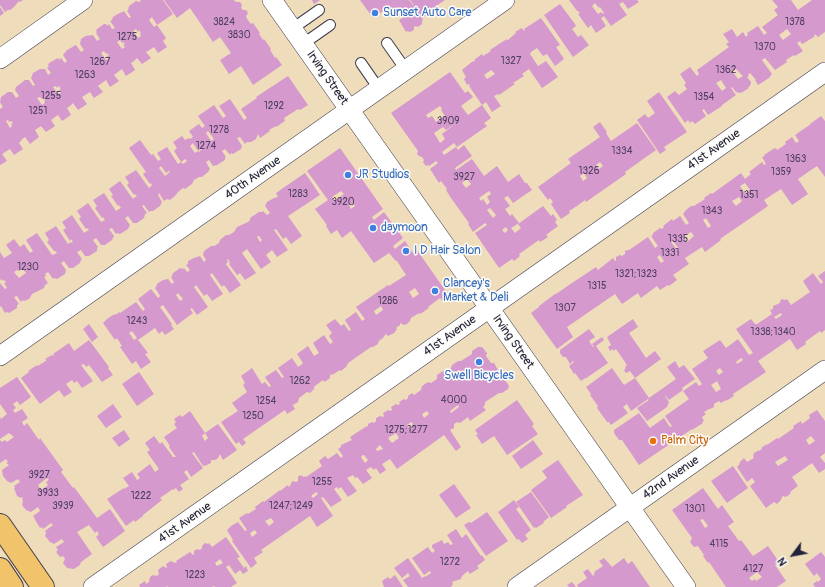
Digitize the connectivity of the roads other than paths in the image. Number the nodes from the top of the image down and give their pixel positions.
1 (83, 0) edge
2 (272, 0) edge
3 (505, 0) edge
4 (319, 10) dead end
5 (330, 25) dead end
6 (292, 29) junction
7 (387, 43) dead end
8 (303, 44) junction
9 (0, 59) edge
10 (361, 63) dead end
11 (406, 70) junction
12 (825, 72) edge
13 (379, 89) junction
14 (350, 110) junction
15 (489, 308) junction
16 (0, 356) edge
17 (825, 370) edge
18 (630, 507) junction
19 (0, 526) edge
20 (0, 570) edge
21 (12, 587) edge
22 (43, 587) edge
23 (93, 587) edge
24 (517, 587) edge
25 (686, 587) edge

1 - 9 street
2 - 6 street, Irving Street
3 - 11 street, 40th Avenue
4 - 6 lane
5 - 8 lane
6 - 8 street, Irving Street
7 - 11 lane
8 - 14 street, Irving Street
10 - 13 lane
11 - 13 street, 40th Avenue
12 - 15 street, 41st Avenue
13 - 14 street, 40th Avenue
14 - 15 street, Irving Street
14 - 16 street, 40th Avenue
15 - 18 street, Irving Street
15 - 23 street, 41st Avenue
17 - 18 street, 42nd Avenue
18 - 24 street, 42nd Avenue
18 - 25 street, Irving Street
19 - 22 main road
20 - 21 main road

